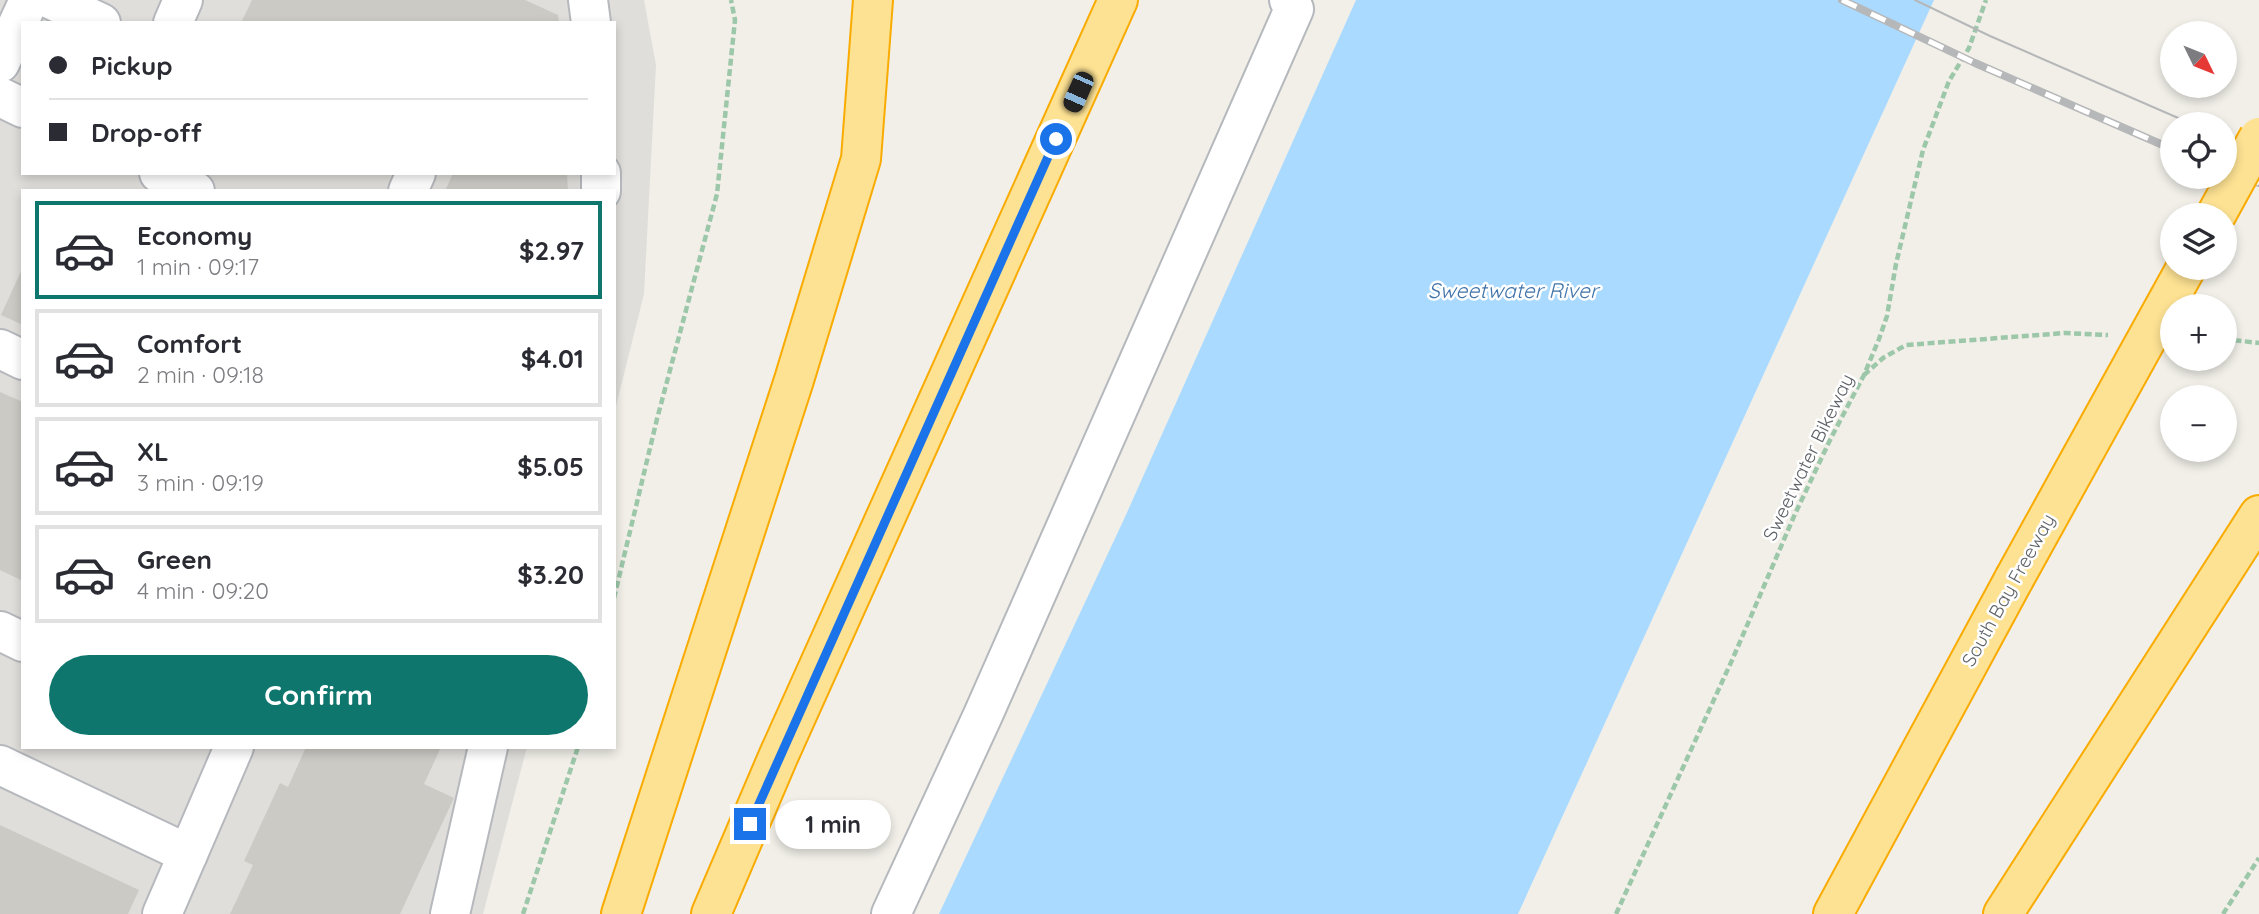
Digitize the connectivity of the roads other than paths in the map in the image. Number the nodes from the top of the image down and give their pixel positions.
1 (29, 0) edge
2 (52, 0) edge
3 (183, 0) edge
4 (588, 0) edge
5 (873, 0) edge
6 (1118, 0) edge
7 (1289, 0) edge
8 (97, 21) edge
9 (174, 21) edge
10 (591, 21) edge
11 (0, 63) edge
12 (0, 97) edge
13 (21, 107) edge
14 (2259, 137) edge
15 (163, 175) edge
16 (191, 189) edge
17 (2223, 203) edge
18 (2179, 280) edge
19 (0, 349) edge
20 (21, 359) edge
21 (2259, 515) edge
22 (0, 631) edge
23 (21, 641) edge
24 (233, 749) edge
25 (488, 749) edge
26 (0, 765) edge
27 (188, 854) junction
28 (162, 914) edge
29 (450, 914) edge
30 (621, 914) edge
31 (711, 914) edge
32 (891, 914) edge
33 (1833, 914) edge
34 (2003, 914) edge

1 - 11 street
2 - 8 street
3 - 9 street
4 - 10 street
5 - 30 highway
6 - 31 highway
7 - 32 street
12 - 13 street
14 - 17 highway, bridge
15 - 16 street
18 - 33 highway, South Bay Freeway, bridge
19 - 20 street
21 - 34 highway
22 - 23 street
24 - 27 street
25 - 29 street
26 - 27 street
27 - 28 street

